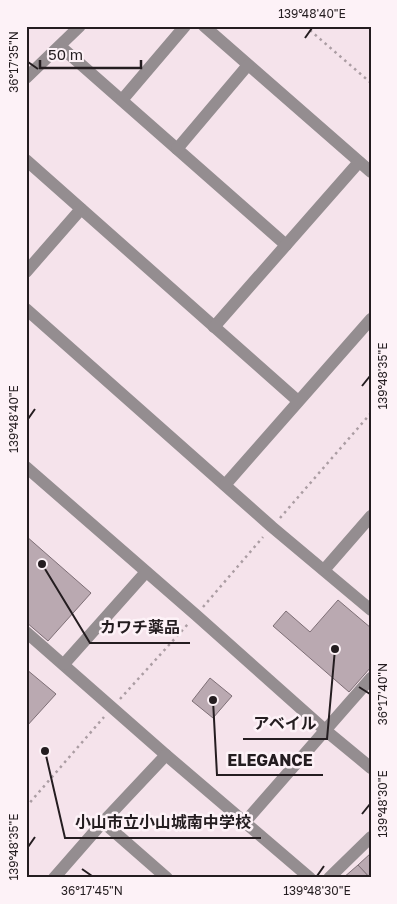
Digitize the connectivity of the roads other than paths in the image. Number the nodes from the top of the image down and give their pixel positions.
1 (80, 26) edge
2 (185, 26) edge
3 (204, 26) edge
4 (60, 46) junction
5 (248, 65) junction
6 (26, 78) edge
7 (122, 100) junction
8 (177, 149) junction
9 (26, 160) edge
10 (359, 162) junction
11 (371, 172) edge
12 (81, 209) junction
13 (286, 244) junction
14 (26, 272) edge
15 (26, 309) edge
16 (371, 319) edge
17 (214, 327) junction
18 (298, 401) junction
19 (26, 467) edge
20 (225, 485) junction
21 (371, 516) edge
22 (324, 570) junction
23 (146, 572) junction
24 (371, 610) edge
25 (26, 632) edge
26 (64, 664) junction
27 (371, 678) edge
28 (325, 730) junction
29 (166, 755) junction
30 (371, 768) edge
31 (103, 822) junction
32 (245, 822) junction
33 (371, 837) edge
34 (54, 878) edge
35 (167, 878) edge
36 (310, 878) edge
37 (329, 878) edge

1 - 4 street
2 - 7 street
3 - 5 street
4 - 6 street
4 - 7 street
5 - 8 street
5 - 10 street
7 - 8 street
8 - 13 street
9 - 12 street
10 - 11 street
10 - 13 street
12 - 14 street
12 - 17 street
13 - 17 street
15 - 20 street
16 - 18 street
17 - 18 street
18 - 20 street
19 - 23 street
20 - 22 street
21 - 22 street
22 - 24 street
23 - 26 street
23 - 28 street
25 - 26 street
26 - 29 street
27 - 28 street
28 - 30 street
28 - 32 street
29 - 31 street
29 - 32 street
31 - 34 street
31 - 35 street
32 - 36 street
33 - 37 street

